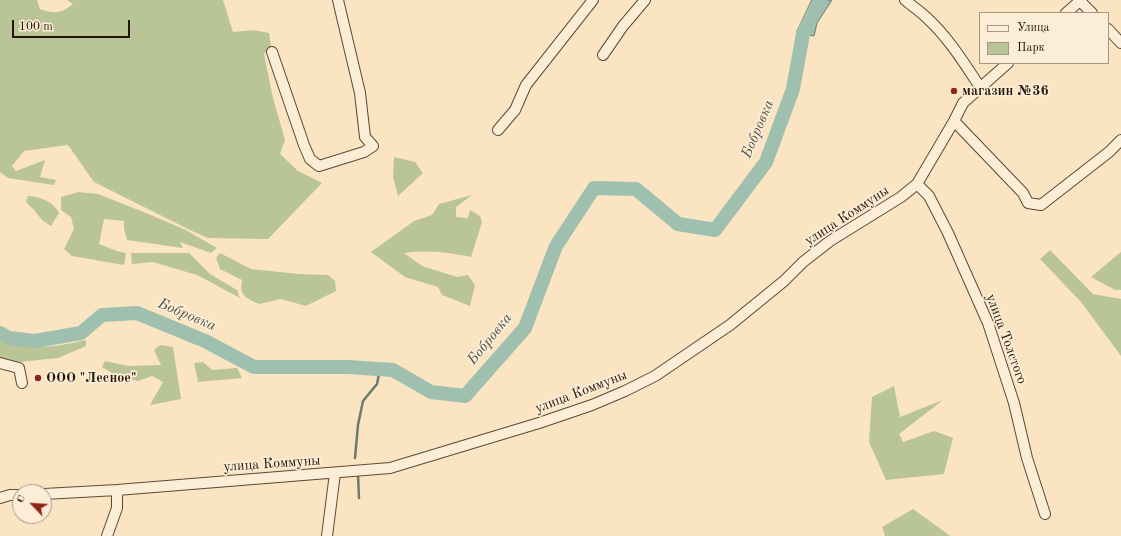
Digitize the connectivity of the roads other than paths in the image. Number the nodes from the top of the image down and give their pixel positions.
1 (338, 0) edge
2 (593, 0) edge
3 (644, 0) edge
4 (905, 0) edge
5 (1081, 0) edge
6 (1067, 12) edge
7 (1091, 12) edge
8 (1109, 30) edge
9 (1121, 43) edge
10 (272, 52) dead end
11 (603, 55) dead end
12 (1007, 64) edge
13 (980, 88) junction
14 (954, 121) junction
15 (498, 130) dead end
16 (1121, 140) edge
17 (917, 184) junction
18 (0, 363) edge
19 (22, 383) dead end
20 (335, 473) junction
21 (117, 490) junction
22 (52, 494) edge
23 (12, 495) edge
24 (0, 498) edge
25 (1045, 514) dead end
26 (107, 536) edge
27 (327, 536) edge

1 - 10 street
2 - 15 street
3 - 11 street
4 - 13 street
5 - 6 street
5 - 7 street
8 - 9 street
12 - 13 street, улица Коммуны
13 - 14 street, улица Коммуны
14 - 16 street
14 - 17 street, улица Коммуны
17 - 20 street, улица Коммуны
17 - 25 street, улица Толстого
18 - 19 street
20 - 21 street, улица Коммуны
20 - 27 street
21 - 22 street, улица Коммуны
21 - 26 street
23 - 24 street

